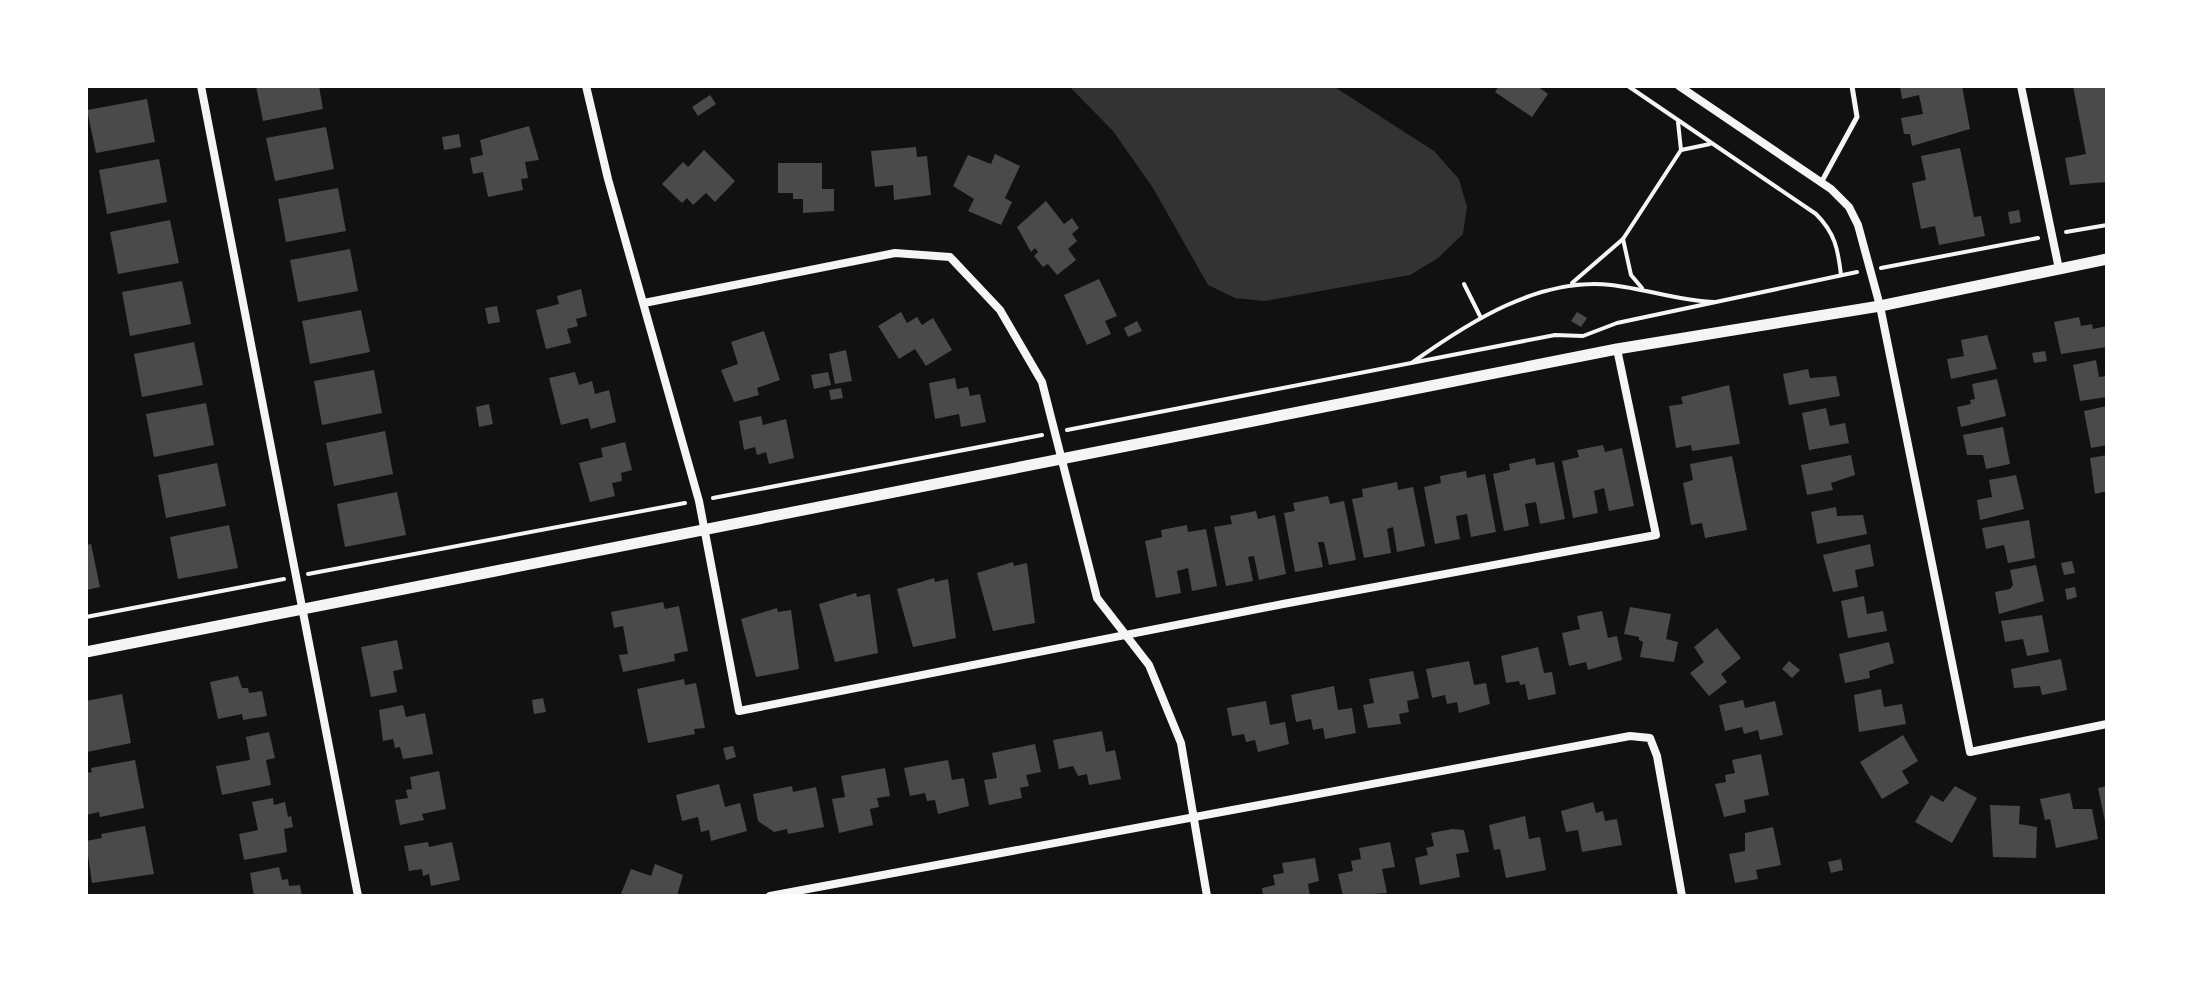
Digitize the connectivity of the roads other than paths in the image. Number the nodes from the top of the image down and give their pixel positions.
1 (201, 86) edge
2 (586, 86) edge
3 (1679, 86) edge
4 (1852, 86) edge
5 (2021, 86) edge
6 (1821, 182) junction
7 (2107, 259) edge
8 (2059, 269) junction
9 (644, 303) junction
10 (1880, 306) junction
11 (1617, 349) junction
12 (1060, 459) junction
13 (703, 530) junction
14 (302, 610) junction
15 (1125, 635) junction
16 (86, 652) edge
17 (2107, 724) edge
18 (1194, 817) junction
19 (358, 896) edge
20 (770, 896) edge
21 (1207, 896) edge
22 (1682, 896) edge

1 - 14 street
2 - 9 street
3 - 6 street
4 - 6 lane
5 - 8 street
6 - 10 street
7 - 8 street
8 - 10 street
9 - 12 street
9 - 13 street
10 - 11 street
10 - 17 street
11 - 12 street
11 - 15 street
12 - 13 street
12 - 15 street
13 - 14 street
13 - 15 street
14 - 16 street
14 - 19 street
15 - 18 street
18 - 20 street
18 - 21 street
18 - 22 street

